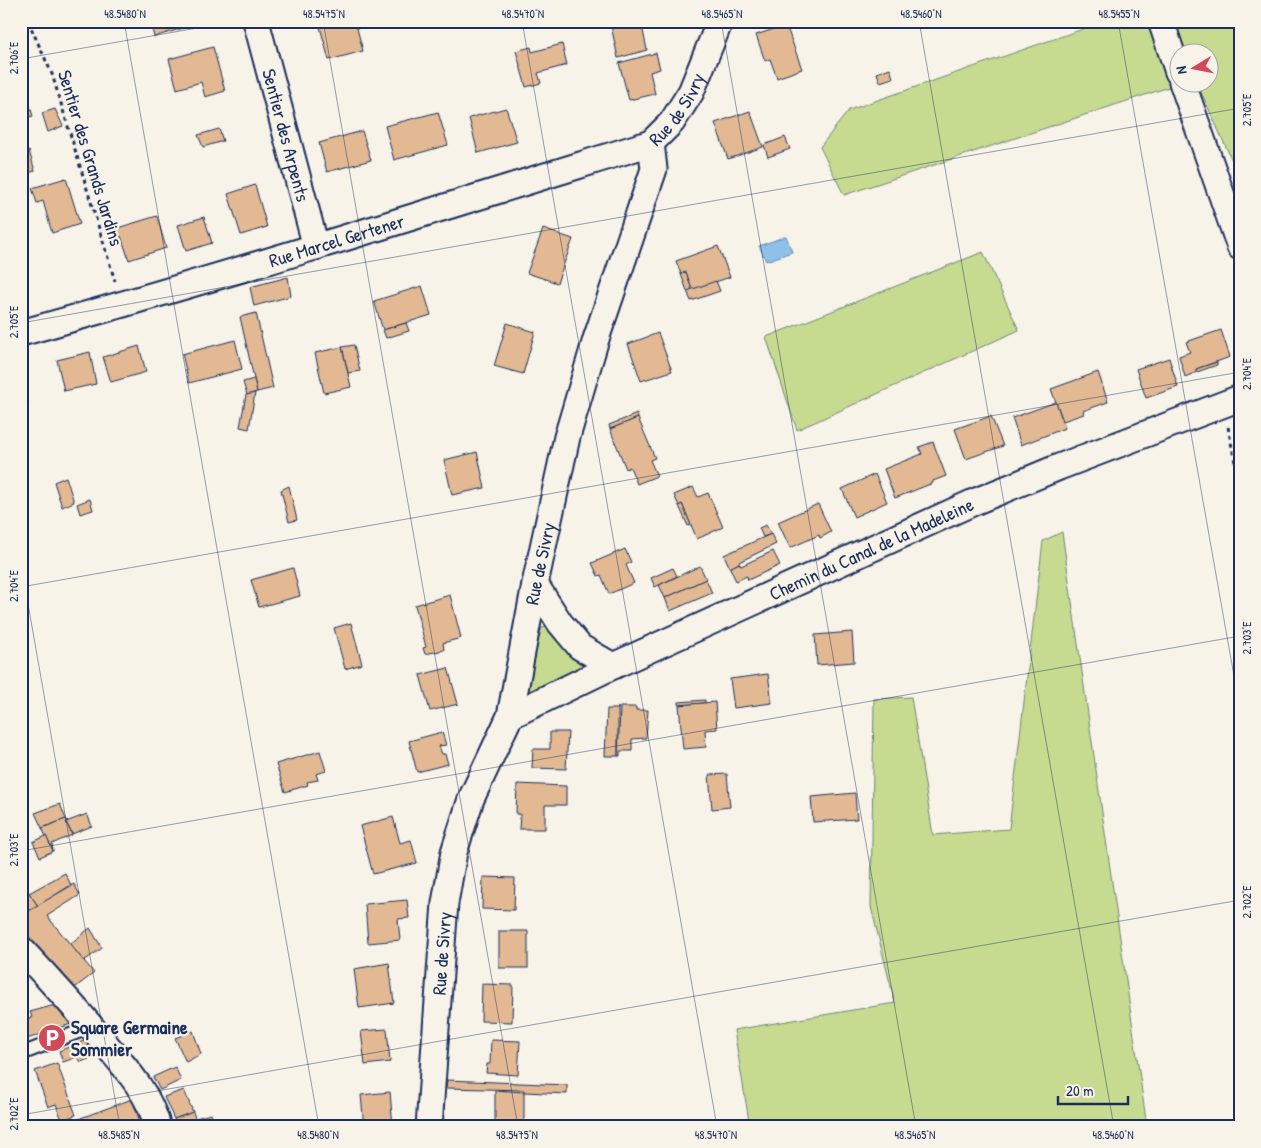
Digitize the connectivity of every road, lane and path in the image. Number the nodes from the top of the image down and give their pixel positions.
1 (28, 21) edge
2 (256, 21) edge
3 (720, 21) edge
4 (1161, 21) edge
5 (1168, 42) edge
6 (1186, 92) edge
7 (651, 143) junction
8 (316, 247) junction
9 (1240, 247) edge
10 (122, 305) junction
11 (21, 332) edge
12 (1232, 401) edge
13 (1240, 488) edge
14 (535, 584) junction
15 (613, 666) junction
16 (510, 716) junction
17 (21, 949) edge
18 (91, 1027) junction
19 (21, 1054) edge
20 (158, 1127) edge
21 (429, 1127) edge

1 - 10 path, Sentier des Grands Jardins
2 - 8 street, Sentier des Arpents
3 - 7 street, Rue de Sivry
4 - 5 street
6 - 9 street
7 - 8 street, Rue Marcel Gertener
7 - 14 street, Rue de Sivry
8 - 10 street, Rue Marcel Gertener
10 - 11 street, Rue Marcel Gertener
12 - 13 path
12 - 15 street, Chemin du Canal de la Madeleine
14 - 15 street
14 - 16 street, Rue de Sivry
15 - 16 street, Chemin du Canal de la Madeleine
16 - 21 street, Rue de Sivry
17 - 18 street
18 - 19 lane
18 - 20 street

